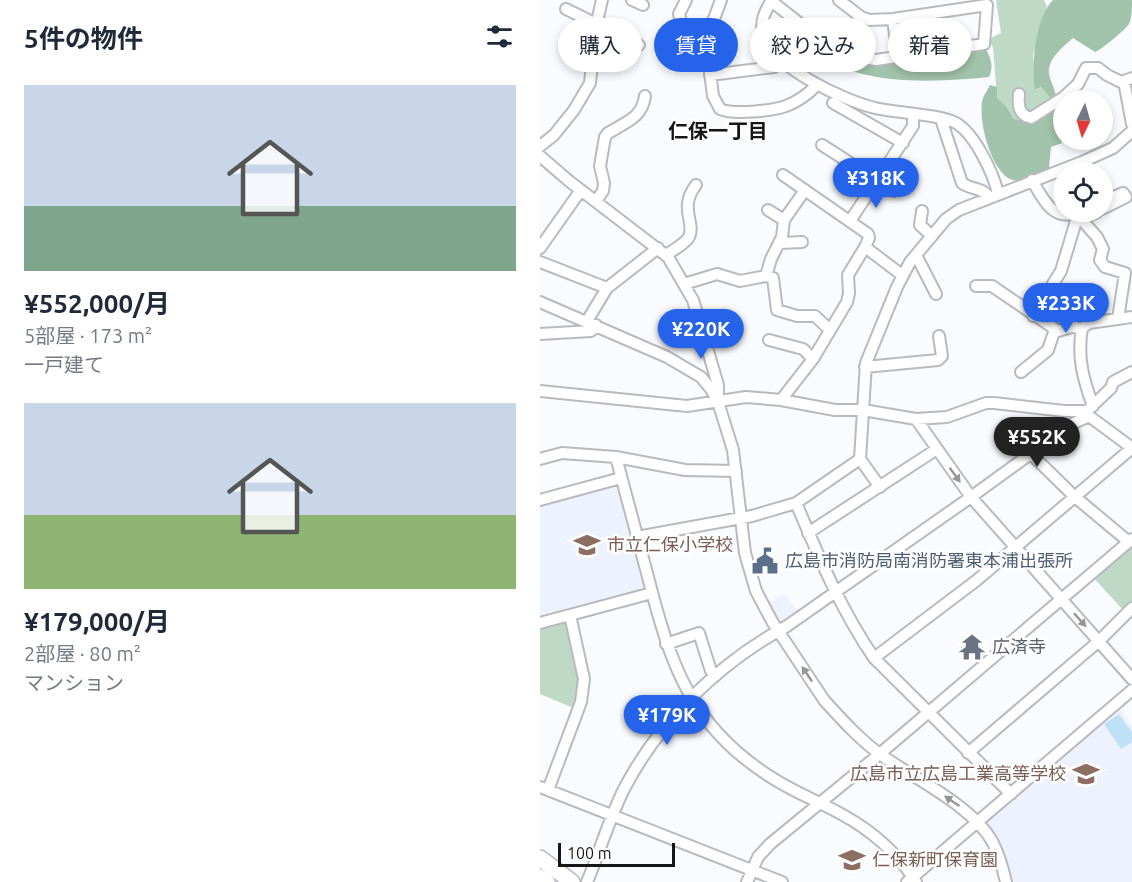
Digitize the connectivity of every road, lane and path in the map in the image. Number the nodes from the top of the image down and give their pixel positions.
1 (602, 0) edge
2 (632, 0) edge
3 (686, 0) edge
4 (720, 0) edge
5 (839, 0) edge
6 (772, 1) edge
7 (643, 5) dead end
8 (566, 9) dead end
9 (585, 18) edge
10 (597, 18) edge
11 (680, 18) edge
12 (714, 18) edge
13 (764, 18) edge
14 (899, 18) edge
15 (888, 19) edge
16 (972, 46) edge
17 (888, 58) edge
18 (750, 70) edge
19 (591, 72) edge
20 (710, 72) edge
21 (799, 72) edge
22 (710, 75) junction
23 (1128, 80) edge
24 (817, 85) junction
25 (1019, 94) dead end
26 (645, 96) dead end
27 (833, 102) dead end
28 (913, 115) junction
29 (941, 119) junction
30 (1131, 133) edge
31 (903, 143) junction
32 (822, 145) dead end
33 (540, 146) edge
34 (540, 156) edge
35 (783, 175) dead end
36 (1032, 180) junction
37 (879, 181) junction
38 (696, 186) dead end
39 (581, 190) junction
40 (805, 190) junction
41 (894, 191) dead end
42 (993, 195) junction
43 (1113, 198) edge
44 (596, 201) junction
45 (1113, 204) edge
46 (768, 210) dead end
47 (1053, 210) edge
48 (922, 211) dead end
49 (784, 220) junction
50 (850, 221) junction
51 (1076, 222) edge
52 (1085, 222) edge
53 (932, 236) junction
54 (802, 242) dead end
55 (780, 243) junction
56 (865, 247) junction
57 (540, 248) edge
58 (662, 252) junction
59 (916, 255) junction
60 (540, 262) edge
61 (903, 275) junction
62 (766, 276) junction
63 (684, 284) junction
64 (976, 286) dead end
65 (607, 288) junction
66 (1078, 291) dead end
67 (936, 294) dead end
68 (1046, 294) junction
69 (540, 302) edge
70 (1075, 303) junction
71 (1034, 315) junction
72 (1132, 317) edge
73 (1118, 319) junction
74 (592, 323) junction
75 (1077, 328) junction
76 (1055, 329) junction
77 (830, 330) junction
78 (540, 334) edge
79 (939, 336) dead end
80 (769, 340) dead end
81 (813, 359) junction
82 (865, 367) junction
83 (1021, 372) dead end
84 (1132, 372) edge
85 (540, 391) edge
86 (781, 400) junction
87 (718, 402) junction
88 (863, 410) junction
89 (1089, 411) junction
90 (916, 419) junction
91 (1132, 448) edge
92 (937, 449) junction
93 (1031, 454) junction
94 (616, 457) junction
95 (540, 459) edge
96 (860, 459) junction
97 (736, 471) junction
98 (621, 478) junction
99 (880, 487) junction
100 (971, 497) junction
101 (1075, 497) junction
102 (540, 500) edge
103 (796, 503) junction
104 (741, 518) junction
105 (808, 533) junction
106 (637, 537) junction
107 (1130, 540) edge
108 (1016, 548) junction
109 (835, 592) junction
110 (652, 593) junction
111 (1061, 598) junction
112 (1132, 608) edge
113 (570, 615) junction
114 (540, 623) edge
115 (778, 631) junction
116 (1099, 641) junction
117 (666, 645) junction
118 (874, 658) junction
119 (715, 676) junction
120 (1132, 679) edge
121 (1132, 690) edge
122 (691, 698) junction
123 (928, 712) junction
124 (968, 753) junction
125 (880, 754) junction
126 (544, 789) edge
127 (1011, 794) junction
128 (820, 803) junction
129 (612, 816) junction
130 (977, 823) junction
131 (540, 858) edge
132 (752, 870) junction
133 (912, 880) edge
134 (572, 882) edge
135 (587, 882) edge
136 (747, 882) edge
137 (782, 882) edge
138 (1006, 882) edge

1 - 10 street
2 - 7 street
3 - 11 street
4 - 12 street
5 - 15 street
6 - 13 street
6 - 17 street
8 - 9 street
14 - 16 street
18 - 22 street
19 - 33 street
20 - 22 street
21 - 24 street
22 - 24 street
23 - 25 street
23 - 30 street
24 - 28 street
26 - 44 street
27 - 31 street
28 - 29 street
28 - 31 street
29 - 42 street
29 - 42 street
30 - 36 street
31 - 37 street
32 - 37 street
34 - 39 street
35 - 40 street
36 - 42 street
36 - 47 street
37 - 41 street
37 - 50 street
38 - 58 street
39 - 44 street
39 - 57 street
40 - 49 street
40 - 50 street
42 - 53 street
43 - 45 street
44 - 58 street
46 - 49 street
48 - 53 street
49 - 55 street
50 - 56 street
51 - 68 street
52 - 73 street
53 - 59 street
54 - 55 street
55 - 62 street
56 - 61 street
56 - 77 street
58 - 63 street
58 - 65 street
59 - 61 street
59 - 67 street
60 - 65 street
61 - 82 street
62 - 63 street
62 - 77 street
63 - 87 street
64 - 71 street
65 - 74 street
66 - 70 street
68 - 70 street
68 - 71 street
69 - 74 street
70 - 75 street
71 - 76 street
72 - 73 street
73 - 75 street
74 - 78 street
74 - 87 street
75 - 76 street
75 - 89 street
76 - 83 street
77 - 81 street
79 - 82 street
80 - 81 street
81 - 86 street
82 - 88 street
84 - 89 street
85 - 87 street
86 - 87 street
86 - 88 street
87 - 97 street
88 - 90 street
88 - 96 street
89 - 90 street
89 - 91 street
89 - 93 street
90 - 92 street
91 - 101 street
92 - 99 street
92 -> 100 street
93 - 100 street
93 - 101 street
94 - 95 street
94 - 97 street
94 - 98 street
96 - 99 street
96 - 103 street
97 - 104 street
98 - 102 street
98 - 106 street
99 - 105 street
100 - 108 street
100 - 109 street
101 - 107 street
101 - 108 street
103 - 104 street
103 - 105 street
104 - 106 street
104 - 115 street
105 - 109 street
106 - 110 street
107 - 111 street
108 - 111 street
108 - 118 street
109 - 115 street
109 - 118 street
110 - 113 street
110 - 117 street
111 -> 116 street
111 - 123 street
112 - 116 street
113 - 114 street
113 - 126 street
115 - 119 street
125 -> 115 street
116 - 120 street
116 - 124 street
117 - 119 street
117 - 122 street
118 - 123 street
119 - 122 street
121 - 127 street
122 - 128 street
122 - 129 street
123 - 124 street
123 - 125 street
124 - 127 street
125 - 128 street
130 -> 125 street
126 - 129 street
127 - 130 street
128 - 132 street
128 - 133 street
129 - 132 street
129 - 135 street
130 - 133 street
130 - 138 street
131 - 134 highway
132 - 136 street
132 - 137 street

